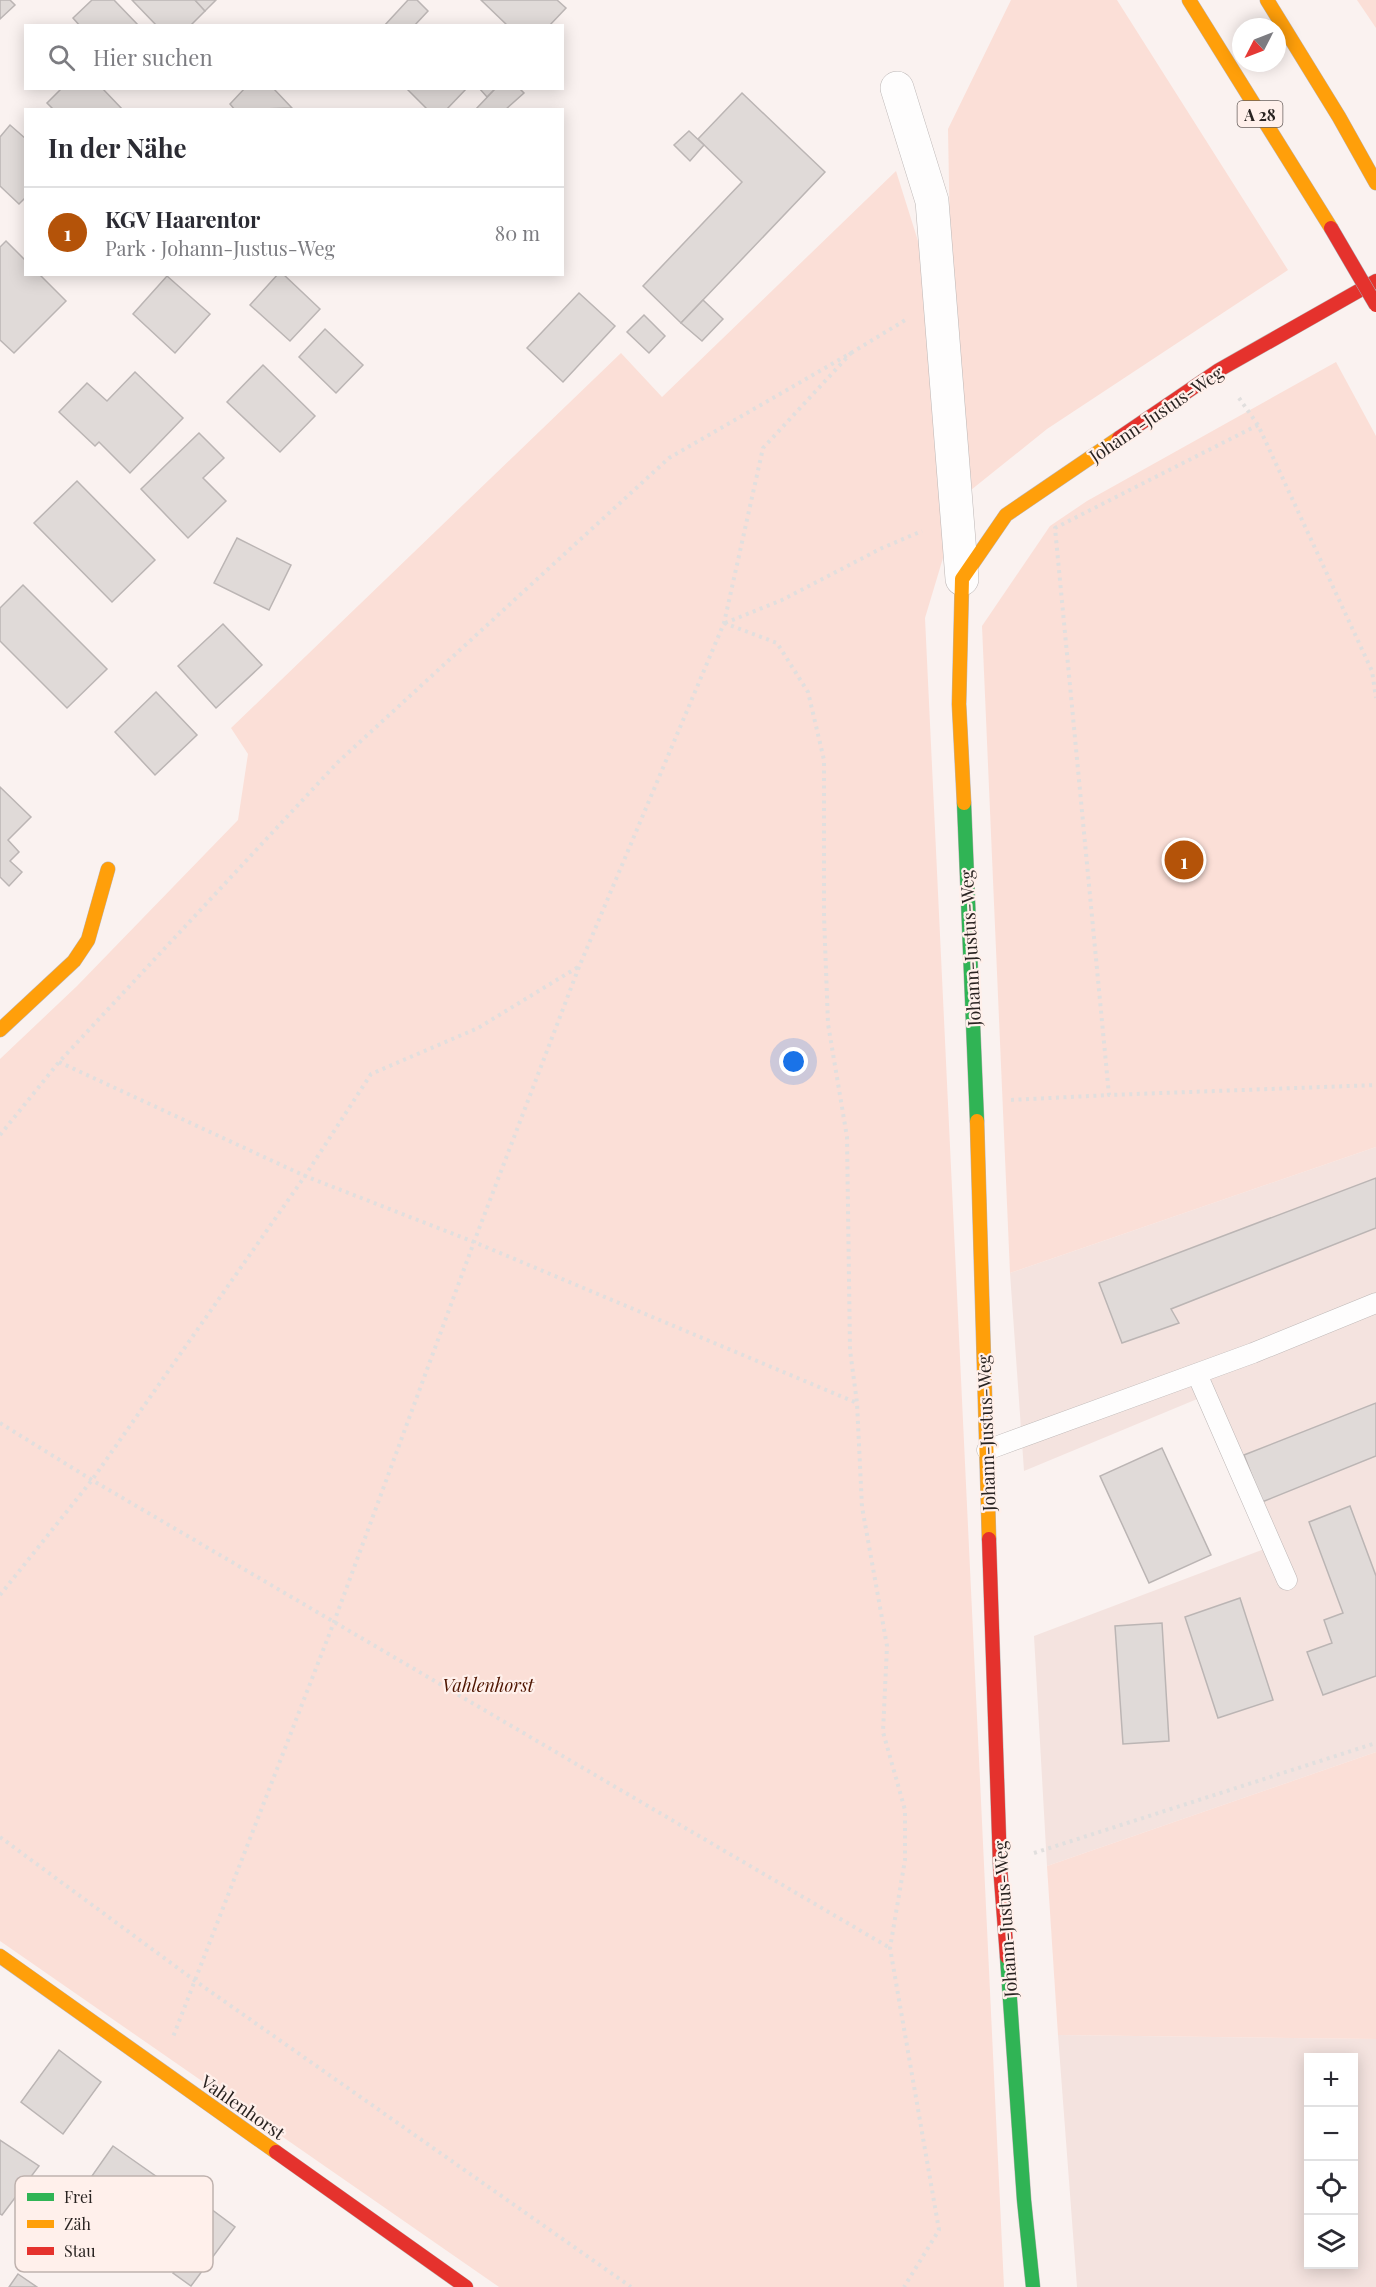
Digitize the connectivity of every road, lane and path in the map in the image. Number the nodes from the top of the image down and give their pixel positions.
1 (1189, 0) edge
2 (1267, 0) edge
3 (897, 88) dead end
4 (1376, 183) edge
5 (1376, 281) edge
6 (938, 300) junction
7 (1376, 305) edge
8 (851, 353) junction
9 (922, 531) dead end
10 (962, 579) junction
11 (724, 623) junction
12 (1376, 698) edge
13 (108, 869) dead end
14 (579, 967) junction
15 (0, 1030) edge
16 (59, 1062) junction
17 (1376, 1086) edge
18 (1109, 1095) junction
19 (977, 1101) junction
20 (0, 1135) edge
21 (304, 1176) junction
22 (474, 1242) junction
23 (1376, 1303) edge
24 (1197, 1374) junction
25 (857, 1402) junction
26 (0, 1423) edge
27 (987, 1450) junction
28 (92, 1480) junction
29 (1287, 1580) dead end
30 (0, 1595) edge
31 (334, 1622) junction
32 (1376, 1743) edge
33 (0, 1837) edge
34 (1000, 1866) junction
35 (890, 1948) junction
36 (0, 1956) edge
37 (194, 1980) junction
38 (161, 2071) junction
39 (466, 2287) edge
40 (631, 2287) edge
41 (904, 2287) edge
42 (1033, 2287) edge

1 - 7 main road, A 28, bridge
2 - 4 main road
3 - 6 street, Johann-Justus-Weg
5 - 10 main road, Johann-Justus-Weg
6 - 8 path
6 - 10 street, Johann-Justus-Weg
8 - 11 path
8 - 16 path
9 - 11 path
10 - 19 main road, Johann-Justus-Weg
11 - 14 path
11 - 25 path
12 - 18 path
13 - 15 main road
14 - 21 path
14 - 22 path
16 - 20 path
16 - 21 path
17 - 18 path
18 - 19 path
19 - 27 main road, Johann-Justus-Weg
21 - 22 path
21 - 28 path
22 - 25 path
22 - 31 path
23 - 24 lane
24 - 27 lane
24 - 29 lane
25 - 35 path
26 - 28 path
27 - 34 main road, Johann-Justus-Weg
28 - 30 path
28 - 31 path
31 - 35 path
31 - 37 path
32 - 34 path
33 - 37 path
34 - 42 main road, Johann-Justus-Weg
35 - 41 path
36 - 38 main road, Vahlenhorst
37 - 38 path
37 - 40 path
38 - 39 main road, Vahlenhorst

